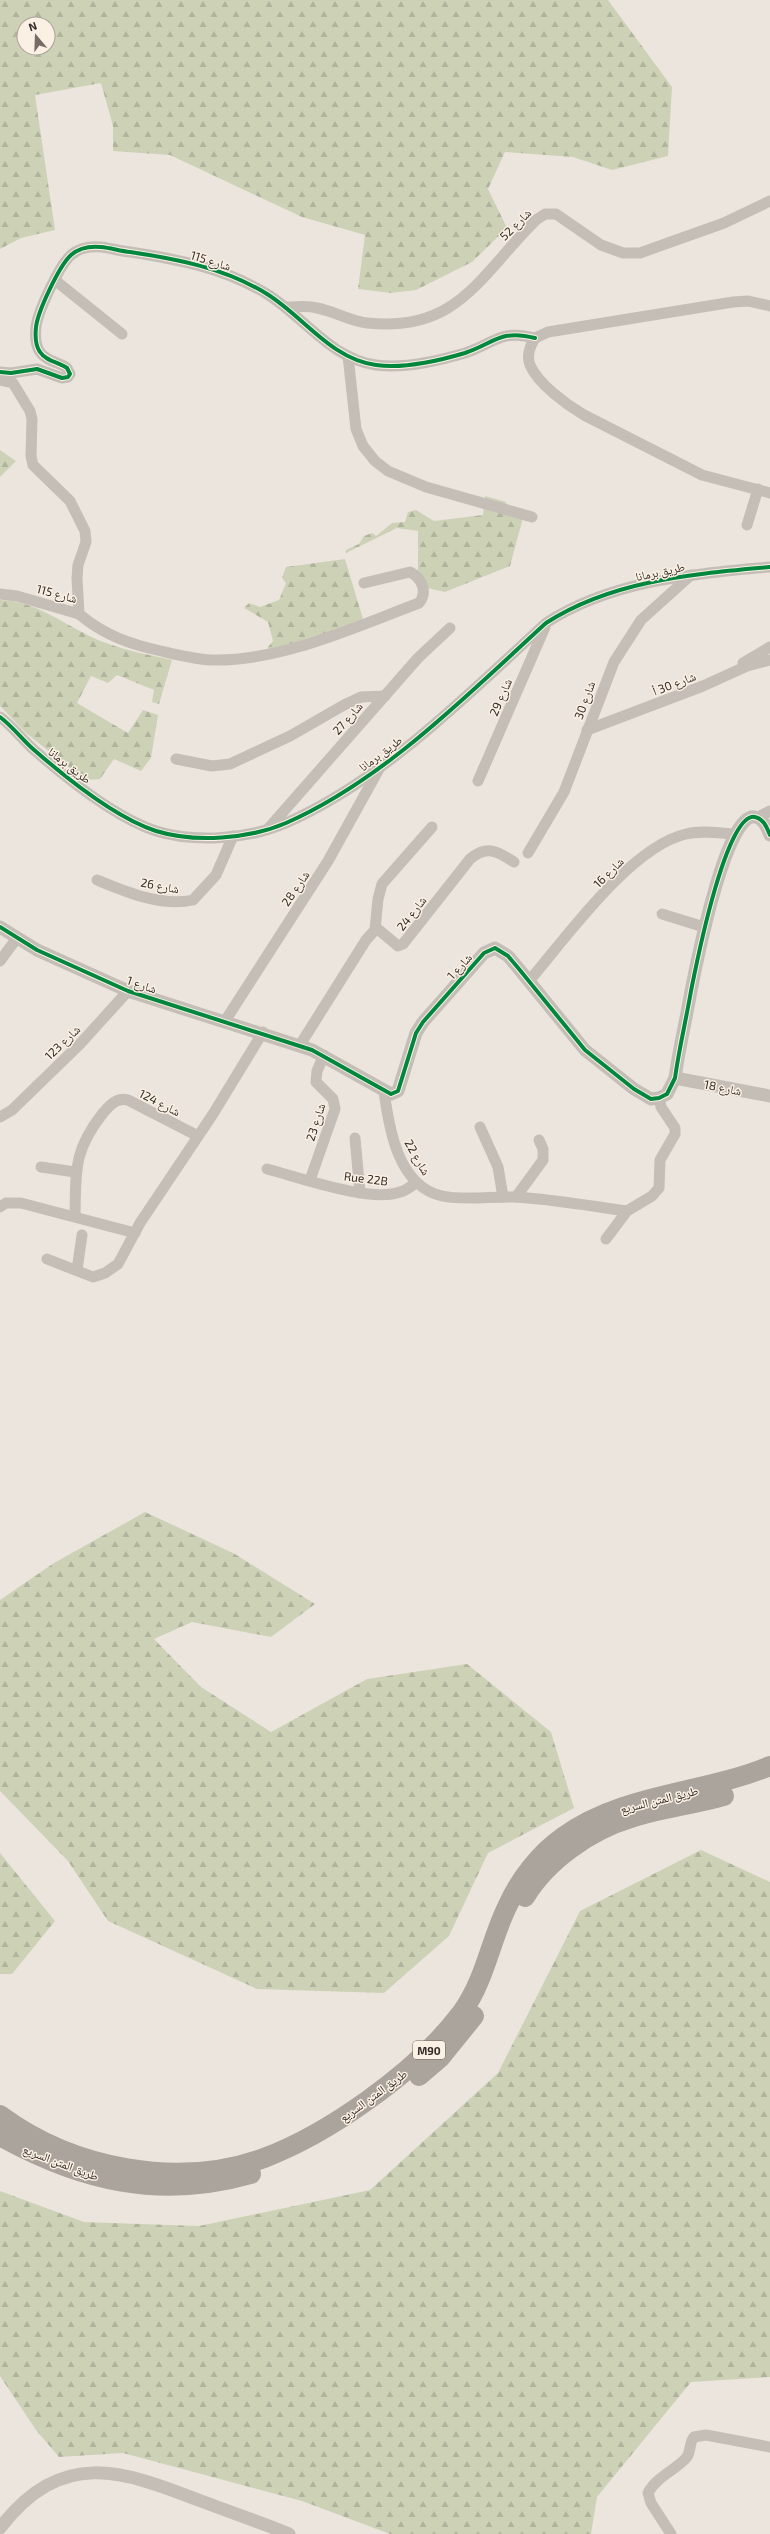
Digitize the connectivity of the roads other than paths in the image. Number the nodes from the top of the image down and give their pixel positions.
1 (770, 201) edge
2 (56, 281) junction
3 (770, 306) edge
4 (287, 307) junction
5 (122, 334) dead end
6 (535, 338) junction
7 (348, 356) junction
8 (0, 372) edge
9 (0, 380) edge
10 (758, 489) junction
11 (770, 493) edge
12 (532, 517) dead end
13 (747, 525) dead end
14 (770, 567) edge
15 (691, 574) junction
16 (364, 583) dead end
17 (0, 594) edge
18 (79, 614) junction
19 (546, 623) junction
20 (450, 628) dead end
21 (770, 647) edge
22 (770, 660) edge
23 (721, 677) junction
24 (385, 696) junction
25 (0, 717) edge
26 (587, 730) junction
27 (176, 758) dead end
28 (380, 767) junction
29 (478, 781) dead end
30 (770, 811) edge
31 (758, 817) junction
32 (432, 827) dead end
33 (268, 829) junction
34 (734, 834) junction
35 (770, 835) edge
36 (233, 836) junction
37 (528, 853) dead end
38 (514, 862) dead end
39 (97, 880) dead end
40 (662, 914) dead end
41 (0, 927) edge
42 (704, 927) junction
43 (375, 930) junction
44 (17, 938) junction
45 (0, 961) edge
46 (529, 981) junction
47 (128, 991) junction
48 (225, 1021) junction
49 (263, 1032) junction
50 (300, 1045) junction
51 (324, 1055) junction
52 (675, 1078) junction
53 (384, 1091) junction
54 (770, 1096) edge
55 (659, 1098) junction
56 (0, 1117) edge
57 (480, 1127) dead end
58 (198, 1136) junction
59 (355, 1138) dead end
60 (539, 1140) dead end
61 (41, 1166) dead end
62 (267, 1168) dead end
63 (75, 1172) junction
64 (310, 1180) junction
65 (416, 1183) junction
66 (360, 1193) junction
67 (503, 1197) junction
68 (516, 1197) junction
69 (0, 1207) edge
70 (627, 1211) junction
71 (74, 1216) junction
72 (135, 1233) junction
73 (82, 1235) dead end
74 (606, 1239) dead end
75 (47, 1259) dead end
76 (77, 1270) junction
77 (770, 1766) edge
78 (770, 1779) edge
79 (0, 2115) edge
80 (0, 2136) edge
81 (770, 2447) edge
82 (0, 2528) edge
83 (289, 2534) edge
84 (671, 2534) edge

1 - 4 street, شارع 52
2 - 4 street, شارع 115
2 - 5 street
2 - 8 street, شارع 115
3 - 6 street
4 - 7 street, شارع 115
6 - 7 street, شارع 115
6 - 10 street
7 - 12 street
9 - 18 street, شارع 115
10 - 11 street
10 - 13 street
14 - 15 street, طريق برمانا
15 - 19 street, طريق برمانا
15 - 26 street, شارع 30
16 - 18 street
17 - 18 street, شارع 115
19 - 28 street, طريق برمانا
19 - 29 street, شارع 29
20 - 24 street, شارع 27
21 - 23 street
22 - 23 street, شارع 30 أ
23 - 26 street, شارع 30 أ
24 - 27 street
24 - 33 street, شارع 27
25 - 36 street, طريق برمانا
26 - 37 street, شارع 30
28 - 33 street, طريق برمانا
28 - 48 street, شارع 28
30 - 31 street
31 - 34 street
31 - 35 street
32 - 43 street
33 - 36 street, طريق برمانا
34 - 42 street
34 - 46 street, شارع 16
36 - 39 street, شارع 26
38 - 43 street, شارع 24
40 - 42 street
41 - 44 street, شارع 1
42 - 52 street
43 - 50 street
44 - 45 street
44 - 47 street, شارع 1
46 - 53 street, شارع 1
46 - 55 street, شارع 1
47 - 48 street, شارع 1
47 - 56 street, شارع 123
48 - 49 street, شارع 1
49 - 50 street, شارع 1
49 - 58 street
50 - 51 street, شارع 1
51 - 53 street, شارع 1
51 - 64 street, شارع 23
52 - 54 street, شارع 18
52 - 55 street
53 - 65 street, شارع 22
55 - 70 street
57 - 67 street
58 - 63 street, شارع 124
58 - 72 street
59 - 66 street
60 - 68 street
61 - 63 street
62 - 64 street, Rue 22B
63 - 71 street, شارع 124
64 - 66 street, Rue 22B
65 - 66 street, Rue 22B
65 - 67 street, شارع 22
67 - 68 street, شارع 22
68 - 70 street, شارع 22
69 - 71 street
70 - 74 street
71 - 72 street
72 - 76 street
73 - 76 street
75 - 76 street
77 - 79 highway, طريق المتن السريع / M90
78 - 80 highway, طريق المتن السريع / M90
81 - 84 street
82 - 83 street

